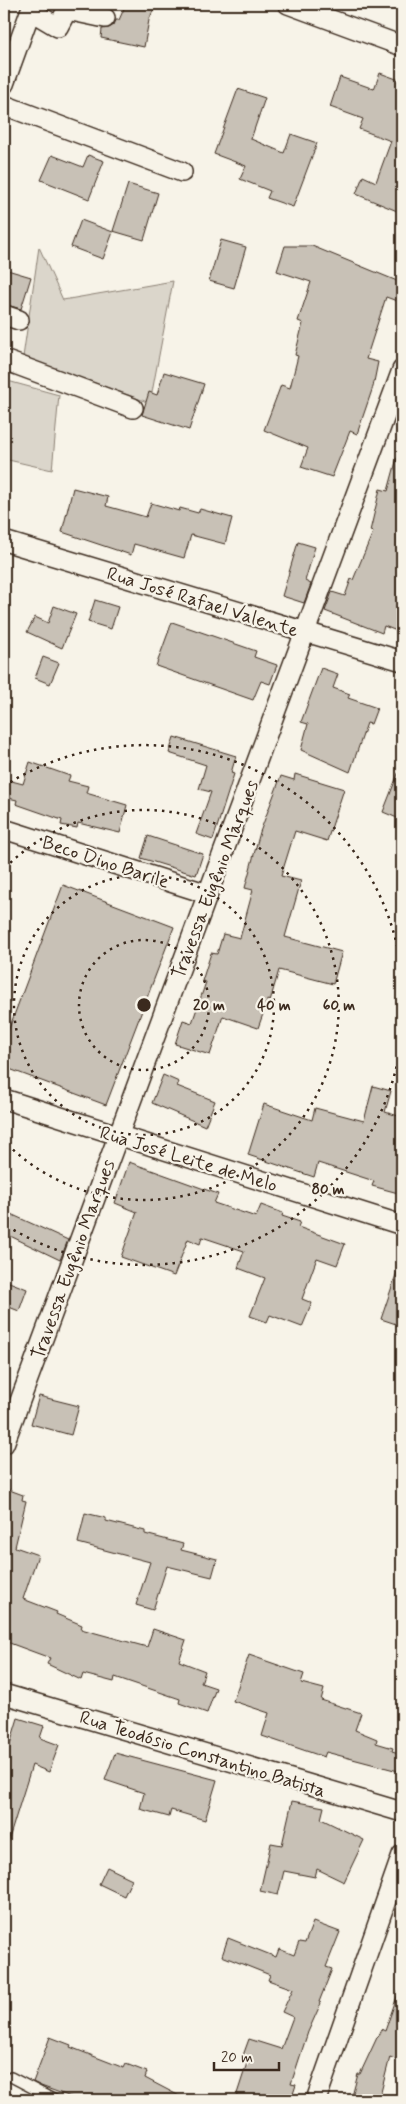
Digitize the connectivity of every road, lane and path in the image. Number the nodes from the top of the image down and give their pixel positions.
1 (288, 4) edge
2 (32, 7) edge
3 (105, 18) dead end
4 (402, 46) edge
5 (4, 84) edge
6 (4, 105) edge
7 (182, 172) dead end
8 (4, 360) edge
9 (402, 370) edge
10 (133, 408) dead end
11 (4, 541) edge
12 (306, 632) junction
13 (402, 661) edge
14 (4, 829) edge
15 (208, 894) junction
16 (4, 1099) edge
17 (117, 1135) junction
18 (402, 1225) edge
19 (4, 1444) edge
20 (4, 1694) edge
21 (402, 1812) edge
22 (402, 1855) edge
23 (11, 2077) dead end
24 (55, 2100) edge
25 (316, 2100) edge

1 - 4 street
2 - 3 street
2 - 5 street
6 - 7 street
8 - 10 street
9 - 12 street, Travessa Eugênio Marques
11 - 12 street, Rua José Rafael Valente
12 - 13 street, Rua José Rafael Valente
12 - 15 street, Travessa Eugênio Marques
14 - 15 street, Beco Dino Barile
15 - 17 street, Travessa Eugênio Marques
16 - 17 street, Rua José Leite de Melo
17 - 18 street, Rua José Leite de Melo
17 - 19 street, Travessa Eugênio Marques
20 - 21 street, Rua Teodósio Constantino Batista
22 - 25 street
23 - 24 lane

